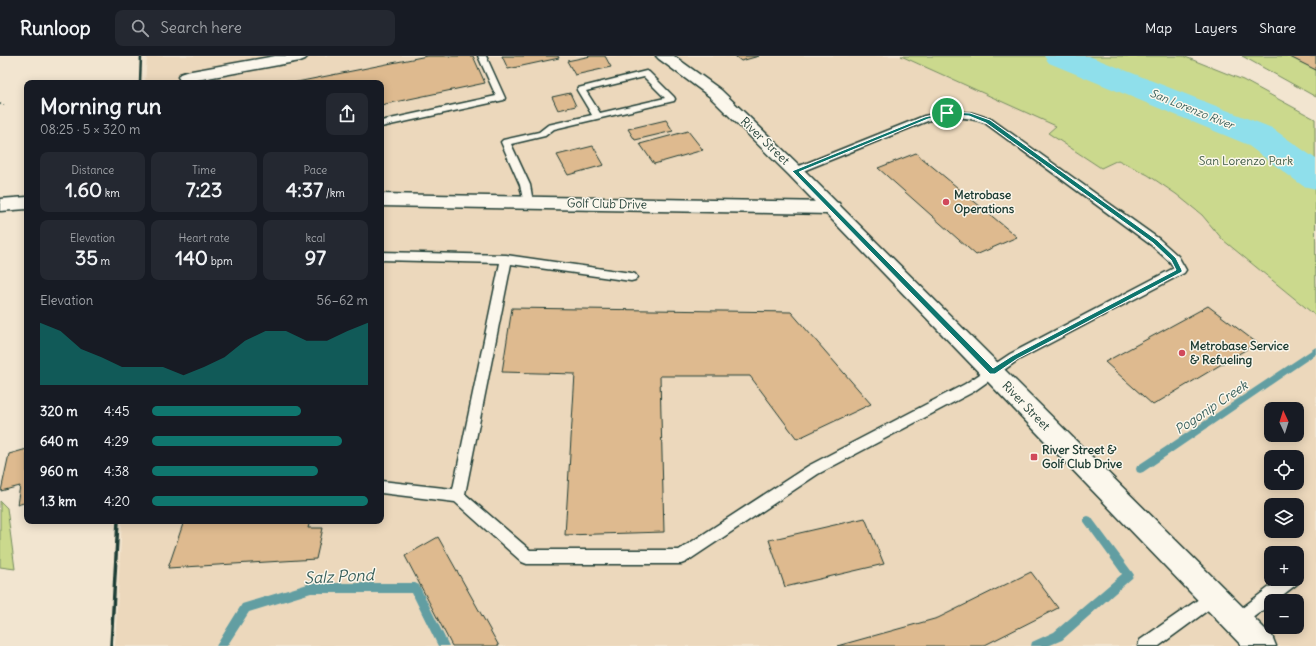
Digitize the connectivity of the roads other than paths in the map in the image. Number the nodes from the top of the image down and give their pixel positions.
1 (300, 56) edge
2 (482, 56) edge
3 (664, 56) edge
4 (186, 77) dead end
5 (597, 116) junction
6 (384, 123) edge
7 (795, 171) junction
8 (384, 200) edge
9 (528, 202) junction
10 (24, 203) edge
11 (0, 205) edge
12 (832, 208) junction
13 (384, 256) edge
14 (506, 259) junction
15 (631, 277) dead end
16 (992, 372) junction
17 (384, 486) edge
18 (458, 496) junction
19 (1282, 586) edge
20 (1214, 597) junction
21 (1238, 620) junction
22 (1146, 646) edge
23 (1262, 646) edge

1 - 4 main road
2 - 6 lane
3 - 7 main road, River Street
5 - 5 lane
5 - 9 lane
7 - 12 main road, River Street
7 - 16 lane
8 - 9 main road, Golf Club Drive
9 - 12 main road, Golf Club Drive
10 - 11 main road
12 - 16 main road, River Street
13 - 14 lane
14 - 15 lane
14 - 18 lane
16 - 18 lane
16 - 20 main road, River Street
17 - 18 lane
19 - 21 lane
20 - 21 main road, River Street
20 - 22 lane
21 - 23 main road, River Street

